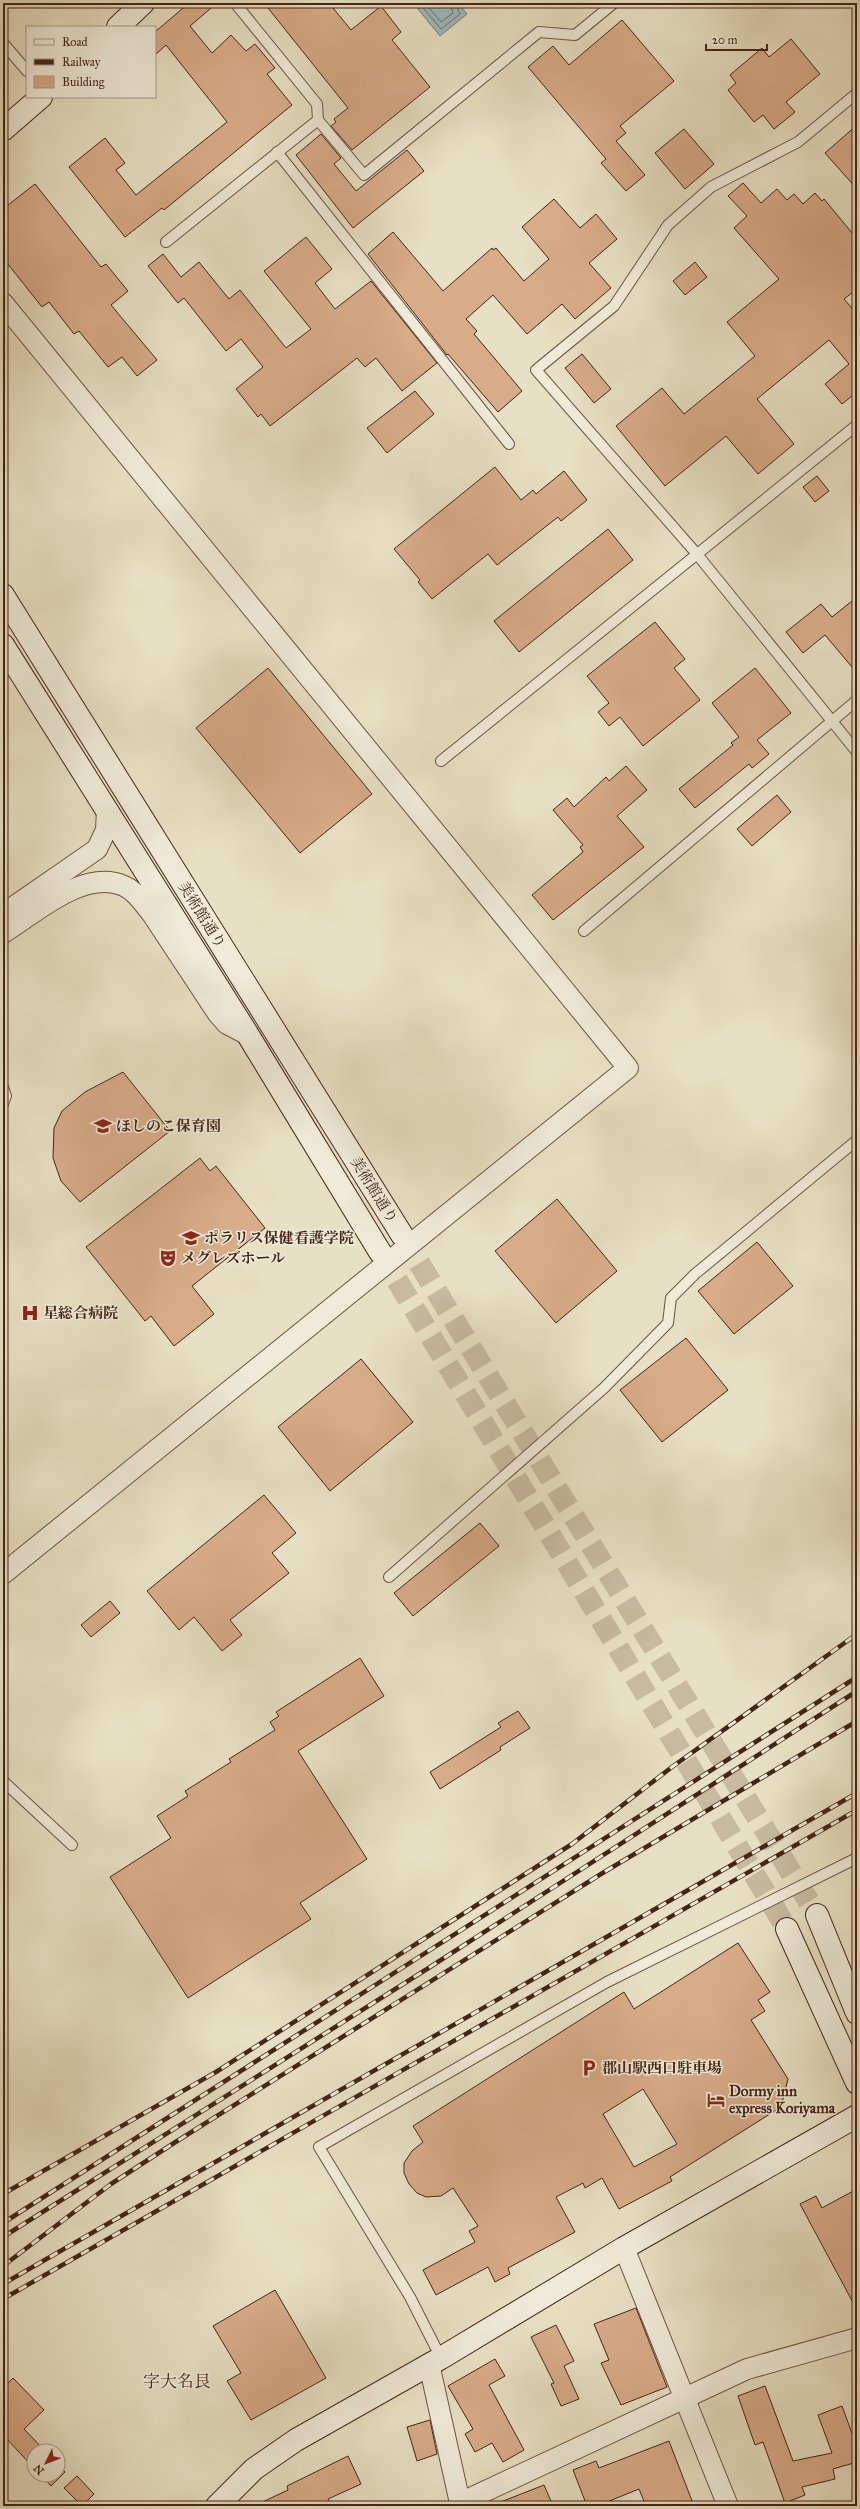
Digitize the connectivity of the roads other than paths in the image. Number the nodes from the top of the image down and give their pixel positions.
1 (143, 3) edge
2 (235, 3) edge
3 (614, 3) edge
4 (119, 26) edge
5 (3, 43) edge
6 (26, 70) edge
7 (857, 93) edge
8 (40, 98) edge
9 (318, 120) junction
10 (3, 130) edge
11 (276, 152) junction
12 (166, 242) dead end
13 (3, 303) edge
14 (857, 425) edge
15 (509, 444) dead end
16 (696, 554) junction
17 (3, 595) edge
18 (3, 645) edge
19 (857, 700) edge
20 (832, 720) junction
21 (857, 752) edge
22 (441, 760) dead end
23 (107, 809) junction
24 (3, 914) edge
25 (584, 931) dead end
26 (3, 933) edge
27 (248, 1035) junction
28 (3, 1087) edge
29 (3, 1104) edge
30 (857, 1140) edge
31 (402, 1235) tunnel mouth
32 (380, 1252) tunnel mouth
33 (3, 1574) edge
34 (389, 1577) dead end
35 (3, 1781) edge
36 (72, 1845) dead end
37 (857, 1858) edge
38 (816, 1915) tunnel mouth
39 (787, 1929) tunnel mouth
40 (857, 2012) edge
41 (857, 2083) edge
42 (857, 2116) edge
43 (624, 2248) junction
44 (857, 2338) edge
45 (435, 2361) junction
46 (686, 2398) junction
47 (461, 2504) edge
48 (217, 2506) edge
49 (728, 2506) edge

1 - 4 street
2 - 9 lane
3 - 9 lane
5 - 6 lane
7 - 16 lane
8 - 10 street
9 - 11 lane
11 - 12 lane
11 - 15 lane
13 - 33 street
14 - 16 lane
16 - 20 lane
16 - 22 lane
17 - 31 street, 美術館通り
18 - 23 street, 美術館通り
19 - 20 lane
20 - 21 lane
20 - 25 lane
23 - 24 street
23 - 27 street, 美術館通り
26 - 27 street
27 - 32 street, 美術館通り
28 - 29 lane
30 - 34 lane
35 - 36 lane
37 - 45 lane
38 - 40 street
39 - 41 street
42 - 43 street
43 - 45 street
43 - 46 street
44 - 46 street
45 - 47 street
45 - 48 street
46 - 47 street
46 - 49 street

